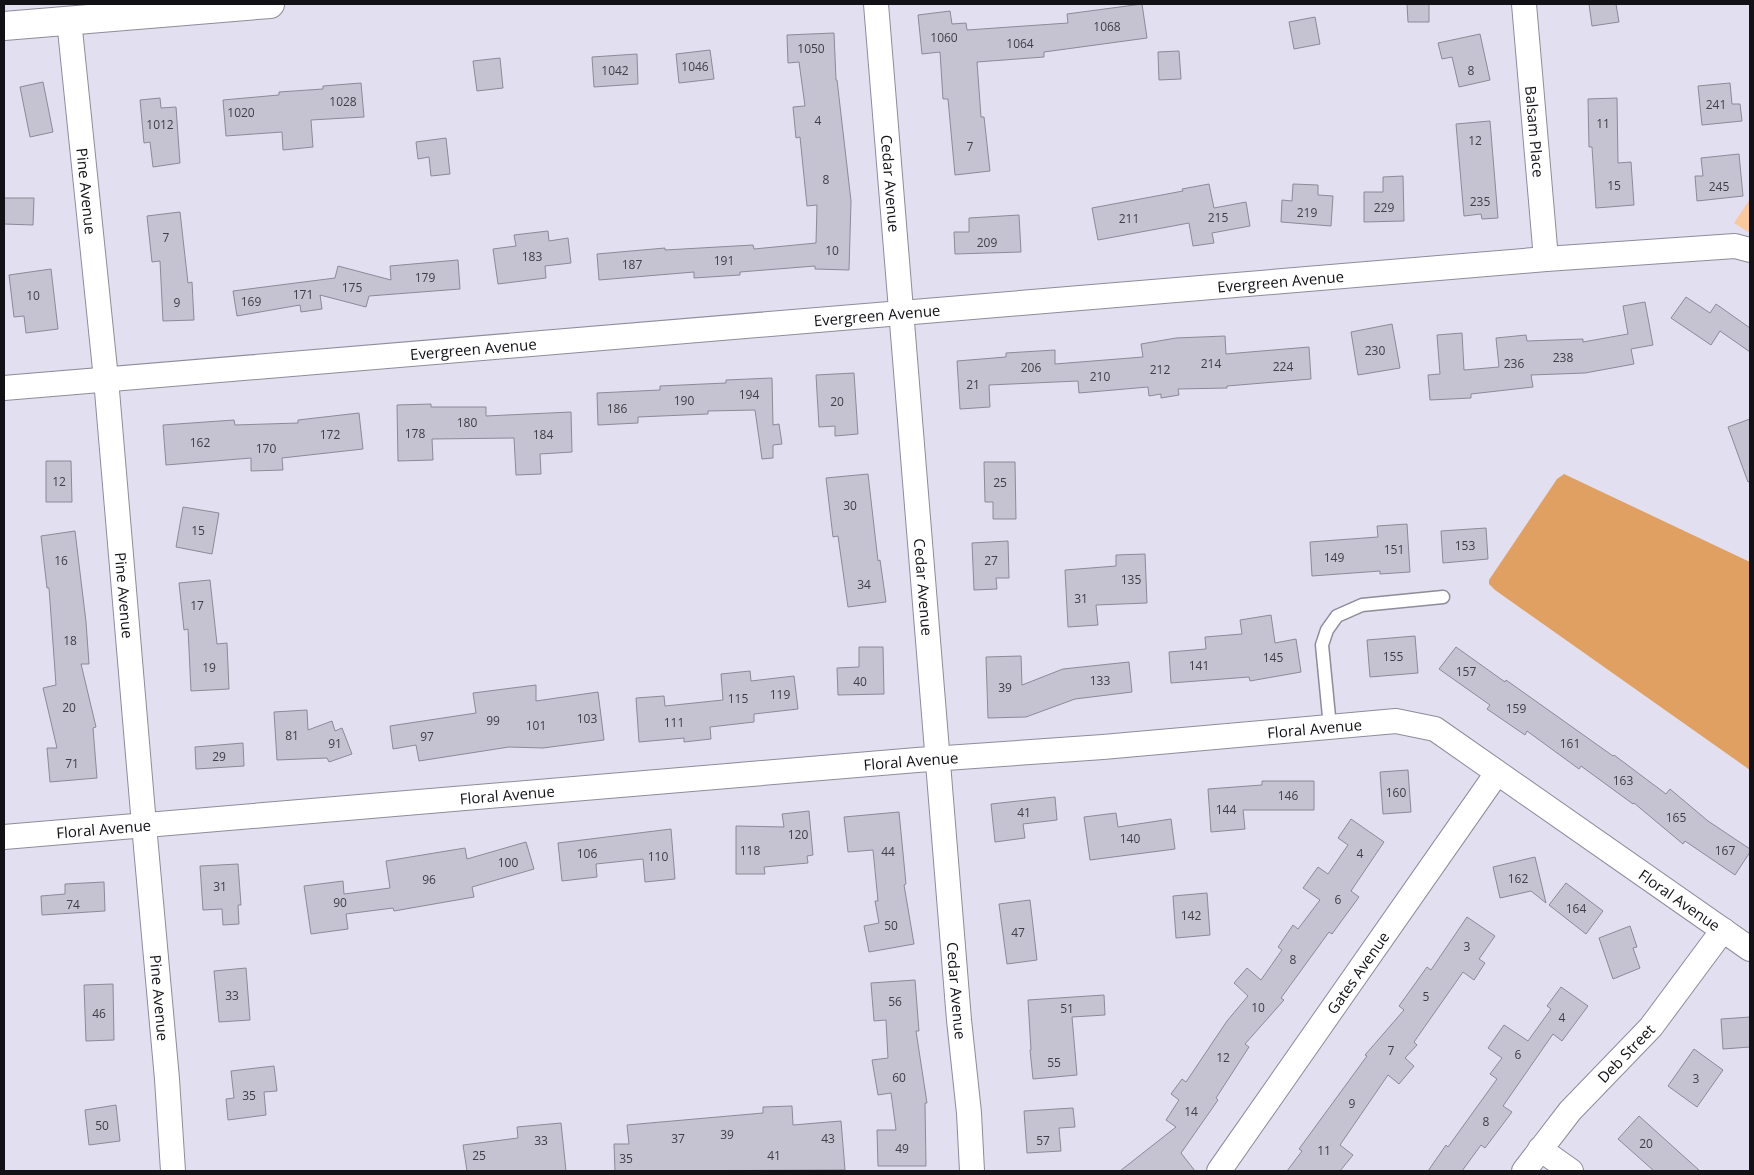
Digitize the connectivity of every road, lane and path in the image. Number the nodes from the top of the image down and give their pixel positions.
1 (270, 4) edge
2 (876, 4) edge
3 (1524, 4) edge
4 (68, 12) edge
5 (4, 26) edge
6 (1750, 250) edge
7 (1546, 259) junction
8 (900, 313) junction
9 (106, 379) junction
10 (4, 388) edge
11 (1443, 597) dead end
12 (1330, 726) junction
13 (938, 759) junction
14 (1497, 773) junction
15 (144, 826) junction
16 (4, 837) edge
17 (1723, 930) junction
18 (1750, 949) edge
19 (1540, 1149) junction
20 (173, 1171) edge
21 (972, 1171) edge
22 (1219, 1171) edge
23 (1524, 1171) edge
24 (1570, 1171) edge

1 - 4 main road
2 - 8 street, Cedar Avenue
3 - 7 street, Balsam Place
4 - 5 main road
4 - 9 street, Pine Avenue
6 - 7 street, Evergreen Avenue
7 - 8 street, Evergreen Avenue
8 - 9 street, Evergreen Avenue
8 - 13 street, Cedar Avenue
9 - 10 street, Evergreen Avenue
9 - 15 street, Pine Avenue
11 - 12 lane
12 - 13 street, Floral Avenue
12 - 14 street, Floral Avenue
13 - 15 street, Floral Avenue
13 - 21 street, Cedar Avenue
14 - 17 street, Floral Avenue
14 - 22 street, Gates Avenue
15 - 16 street, Floral Avenue
15 - 20 street, Pine Avenue
17 - 18 street, Floral Avenue
17 - 19 street, Deb Street
19 - 23 street, Deb Street
19 - 24 street

